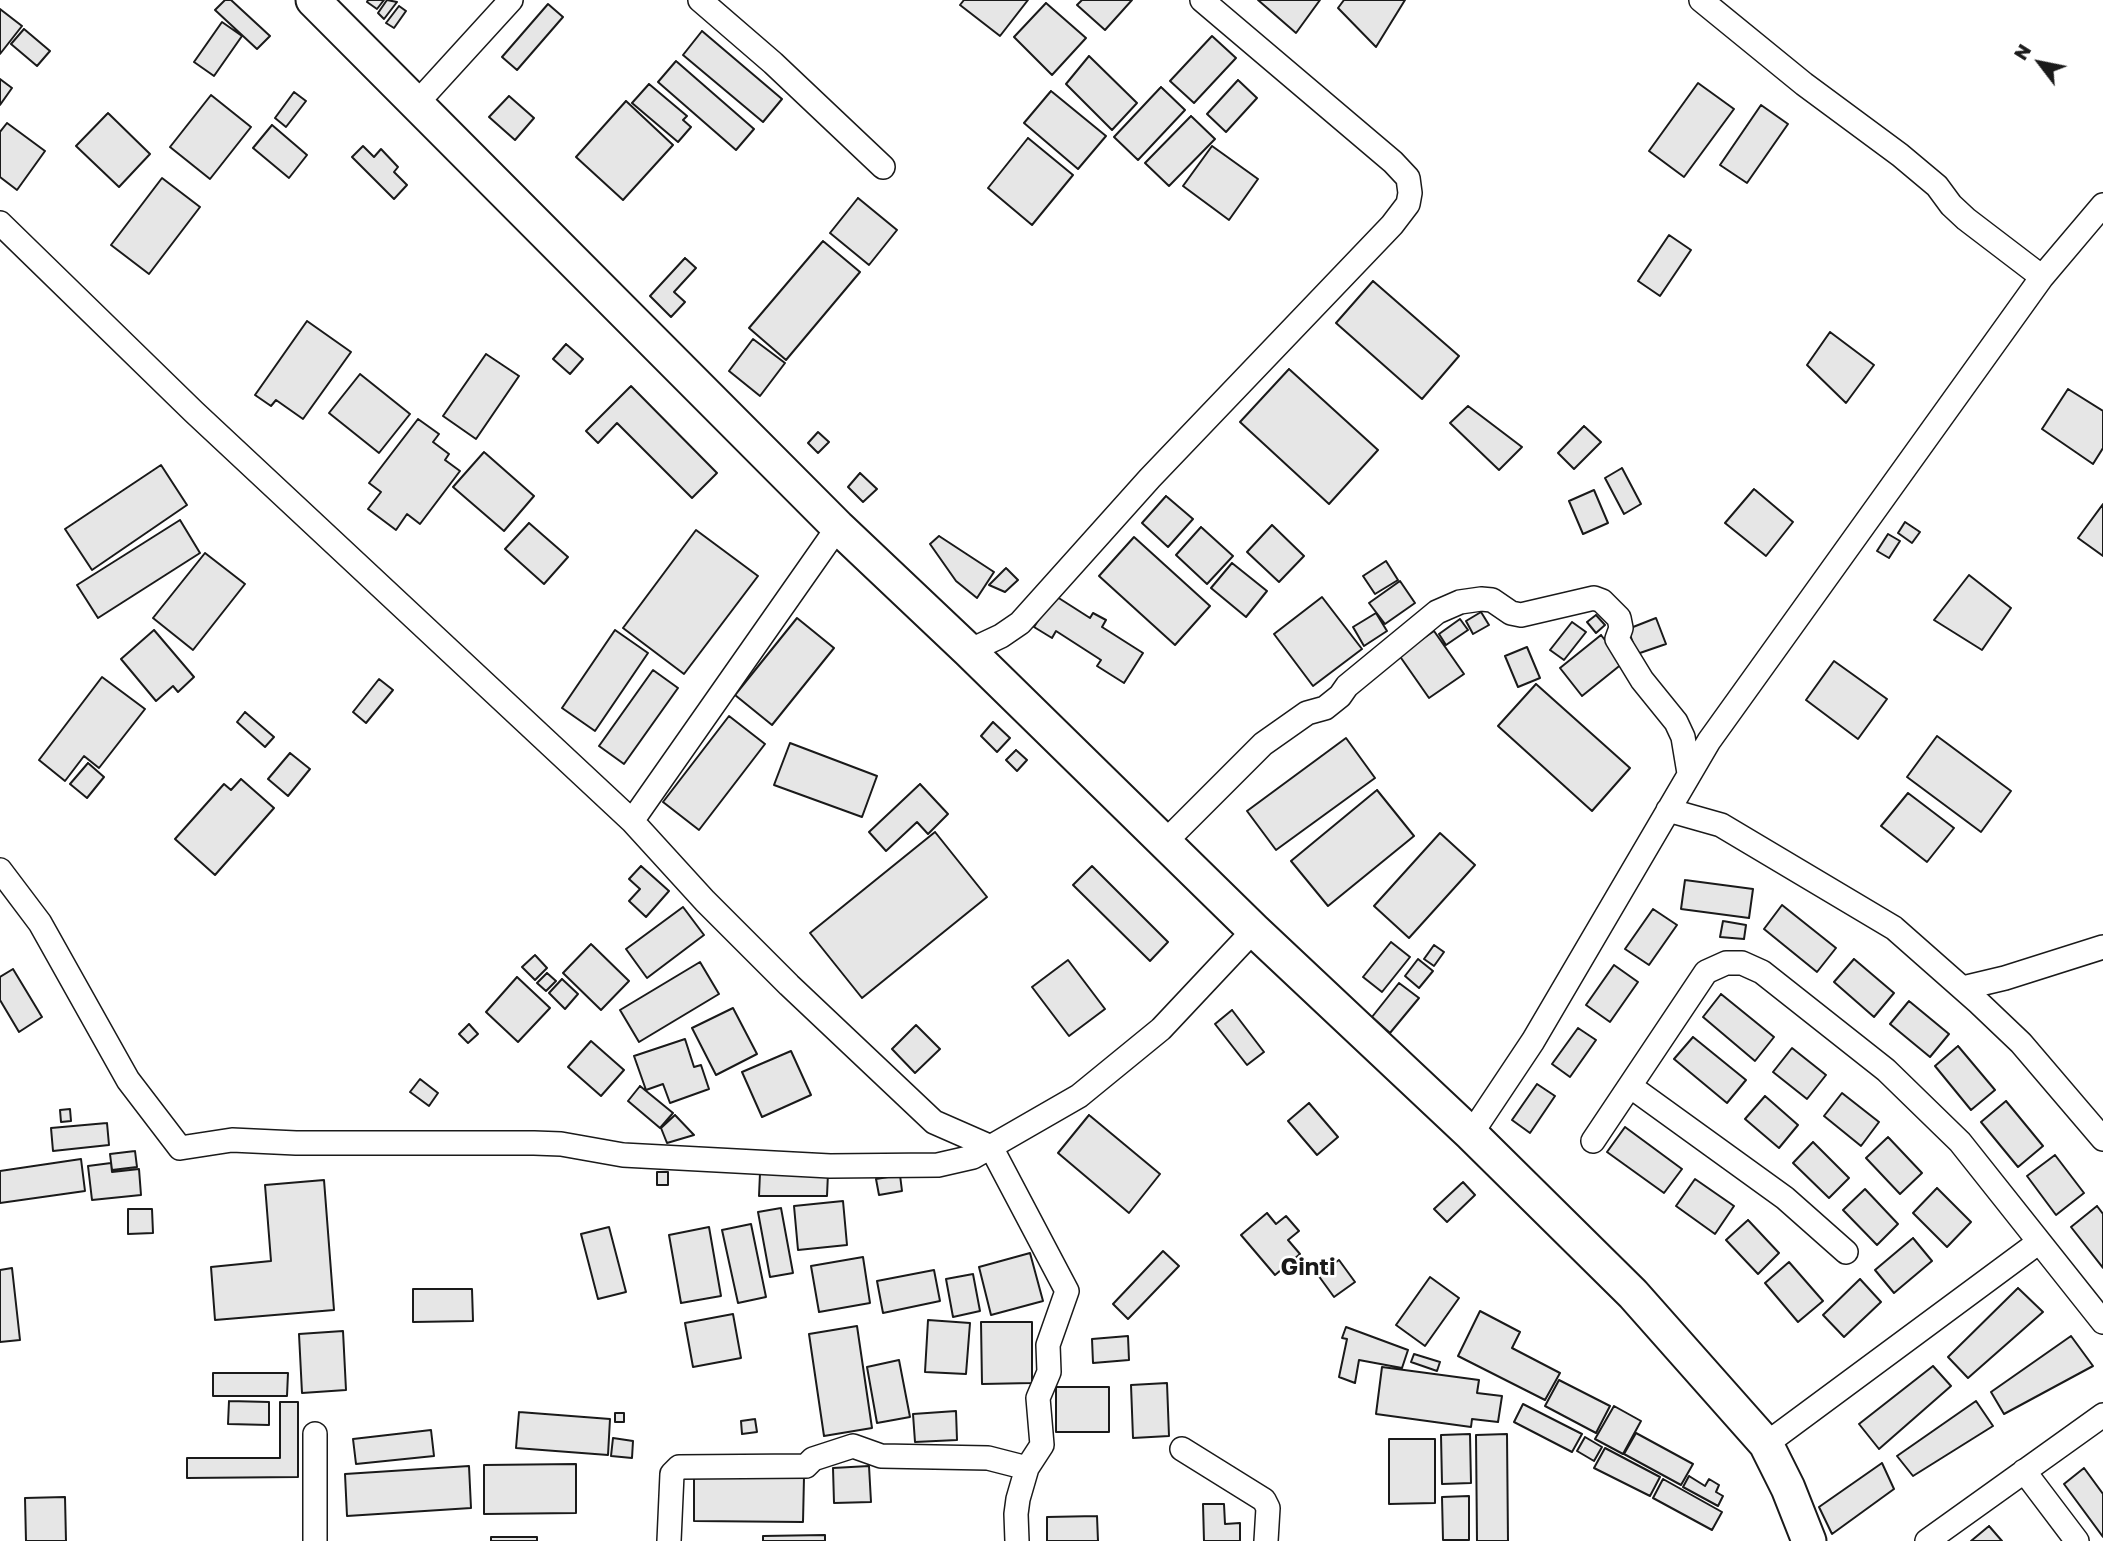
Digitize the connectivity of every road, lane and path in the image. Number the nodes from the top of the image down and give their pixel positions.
1 (313, 0) edge
2 (511, 0) edge
3 (700, 0) edge
4 (1202, 0) edge
5 (1701, 0) edge
6 (417, 103) junction
7 (883, 167) dead end
8 (2103, 205) edge
9 (0, 223) edge
10 (2042, 277) junction
11 (838, 527) junction
12 (969, 651) junction
13 (1689, 773) junction
14 (1668, 810) junction
15 (632, 821) junction
16 (1164, 844) junction
17 (0, 870) edge
18 (1254, 930) junction
19 (2103, 947) edge
20 (1963, 988) junction
21 (1630, 1086) junction
22 (934, 1122) junction
23 (1471, 1135) junction
24 (2103, 1139) edge
25 (1593, 1141) dead end
26 (991, 1147) junction
27 (938, 1165) junction
28 (2039, 1242) junction
29 (1846, 1252) dead end
30 (2103, 1322) edge
31 (2103, 1415) edge
32 (315, 1434) dead end
33 (1766, 1444) junction
34 (1182, 1449) dead end
35 (1027, 1468) junction
36 (2024, 1471) junction
37 (315, 1541) edge
38 (669, 1541) edge
39 (1017, 1541) edge
40 (1266, 1541) edge
41 (1809, 1541) edge
42 (1927, 1541) edge
43 (2077, 1541) edge

1 - 6 main road
2 - 6 street
3 - 7 street
4 - 12 street
5 - 10 street
6 - 11 main road
8 - 10 street
9 - 15 street
10 - 13 street
11 - 12 main road
11 - 15 street
12 - 16 main road
13 - 14 street
13 - 16 street
14 - 20 street
14 - 23 street
15 - 22 street
16 - 18 main road
17 - 27 street
18 - 23 main road
18 - 26 street
19 - 20 street
20 - 24 street
21 - 25 street
21 - 28 street
21 - 29 street
22 - 26 street
22 - 27 street
23 - 33 main road
26 - 27 street
26 - 35 street
28 - 30 street
28 - 33 street
31 - 36 street
32 - 37 street
33 - 41 main road
34 - 40 street
35 - 38 street
35 - 39 street
36 - 42 street
36 - 43 street

